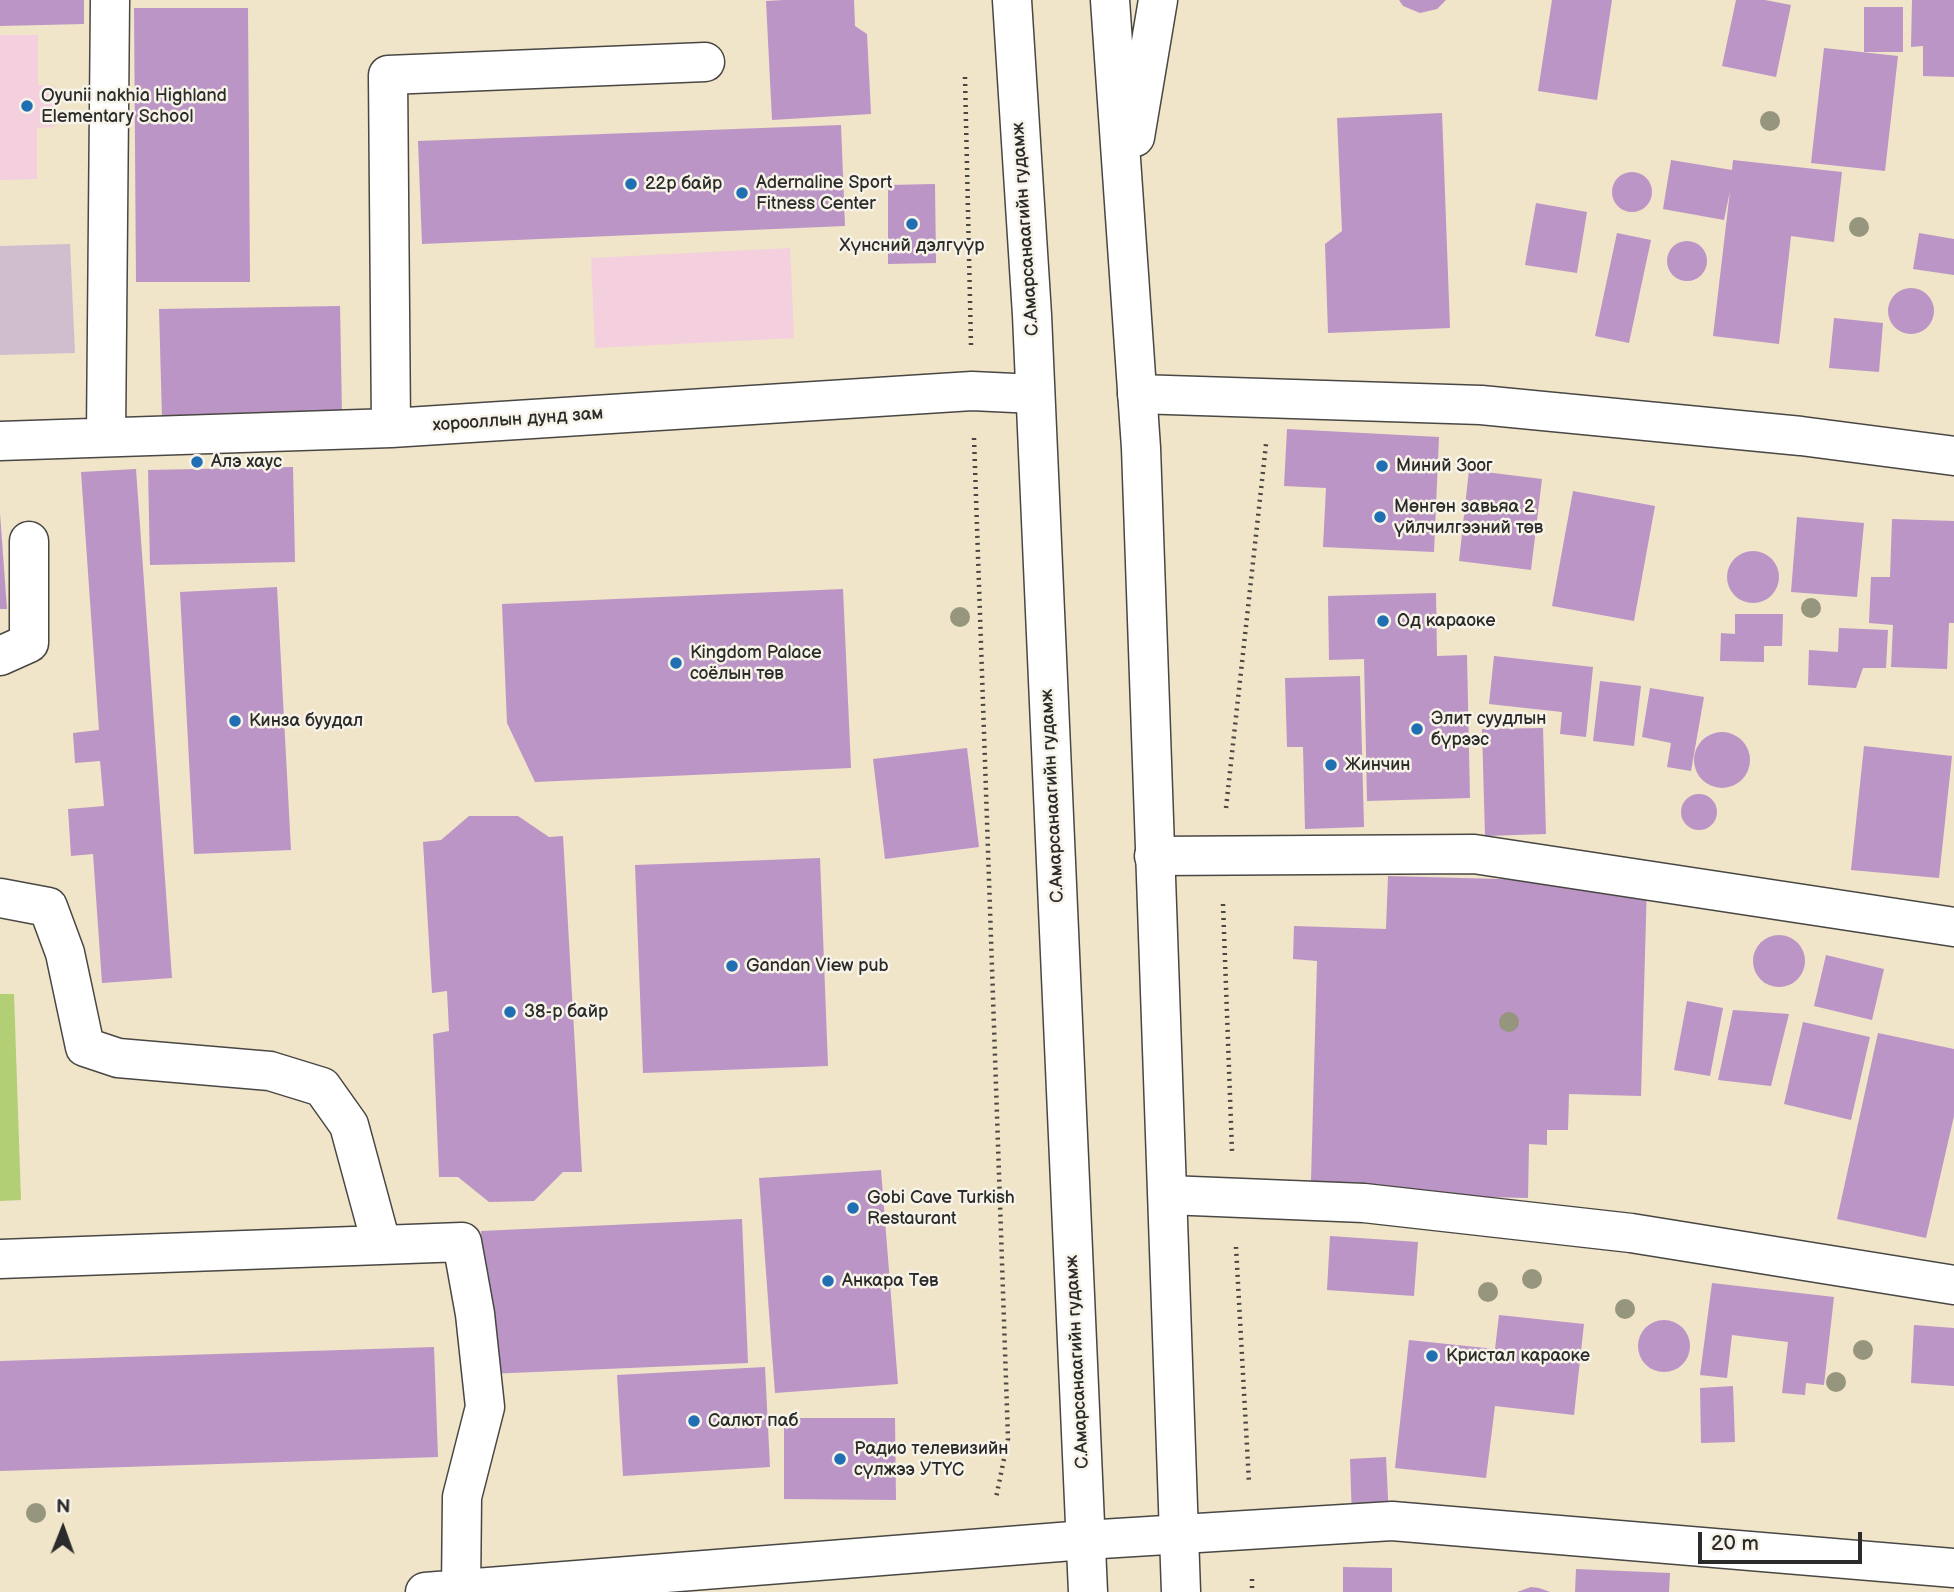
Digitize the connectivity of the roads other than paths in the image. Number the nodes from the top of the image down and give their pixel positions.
1 (110, 0) edge
2 (1012, 0) edge
3 (1110, 0) edge
4 (1158, 0) edge
5 (705, 62) dead end
6 (1125, 198) junction
7 (1035, 394) junction
8 (1137, 394) junction
9 (391, 428) junction
10 (106, 435) junction
11 (0, 441) edge
12 (1954, 456) edge
13 (29, 541) dead end
14 (0, 656) edge
15 (1154, 856) junction
16 (0, 898) edge
17 (1954, 927) edge
18 (1168, 1195) junction
19 (381, 1243) junction
20 (0, 1259) edge
21 (1954, 1285) edge
22 (1178, 1536) junction
23 (1085, 1540) junction
24 (1954, 1568) edge
25 (449, 1592) edge
26 (1088, 1592) edge
27 (1181, 1592) edge

1 - 10 street
2 - 7 street, С.Амарсанаагийн гудамж
3 - 6 street
4 - 6 street
5 - 9 street
6 - 8 street
7 - 9 street, хорооллын дунд зам
7 - 23 street, С.Амарсанаагийн гудамж
8 - 12 street
8 - 15 street
9 - 10 street, хорооллын дунд зам
10 - 11 street, хорооллын дунд зам
13 - 14 street
15 - 17 street
15 - 18 street
16 - 19 street
18 - 21 street
18 - 22 street
19 - 20 street
19 - 25 street
22 - 23 street
22 - 24 street
22 - 27 street
23 - 25 street
23 - 26 street, С.Амарсанаагийн гудамж

